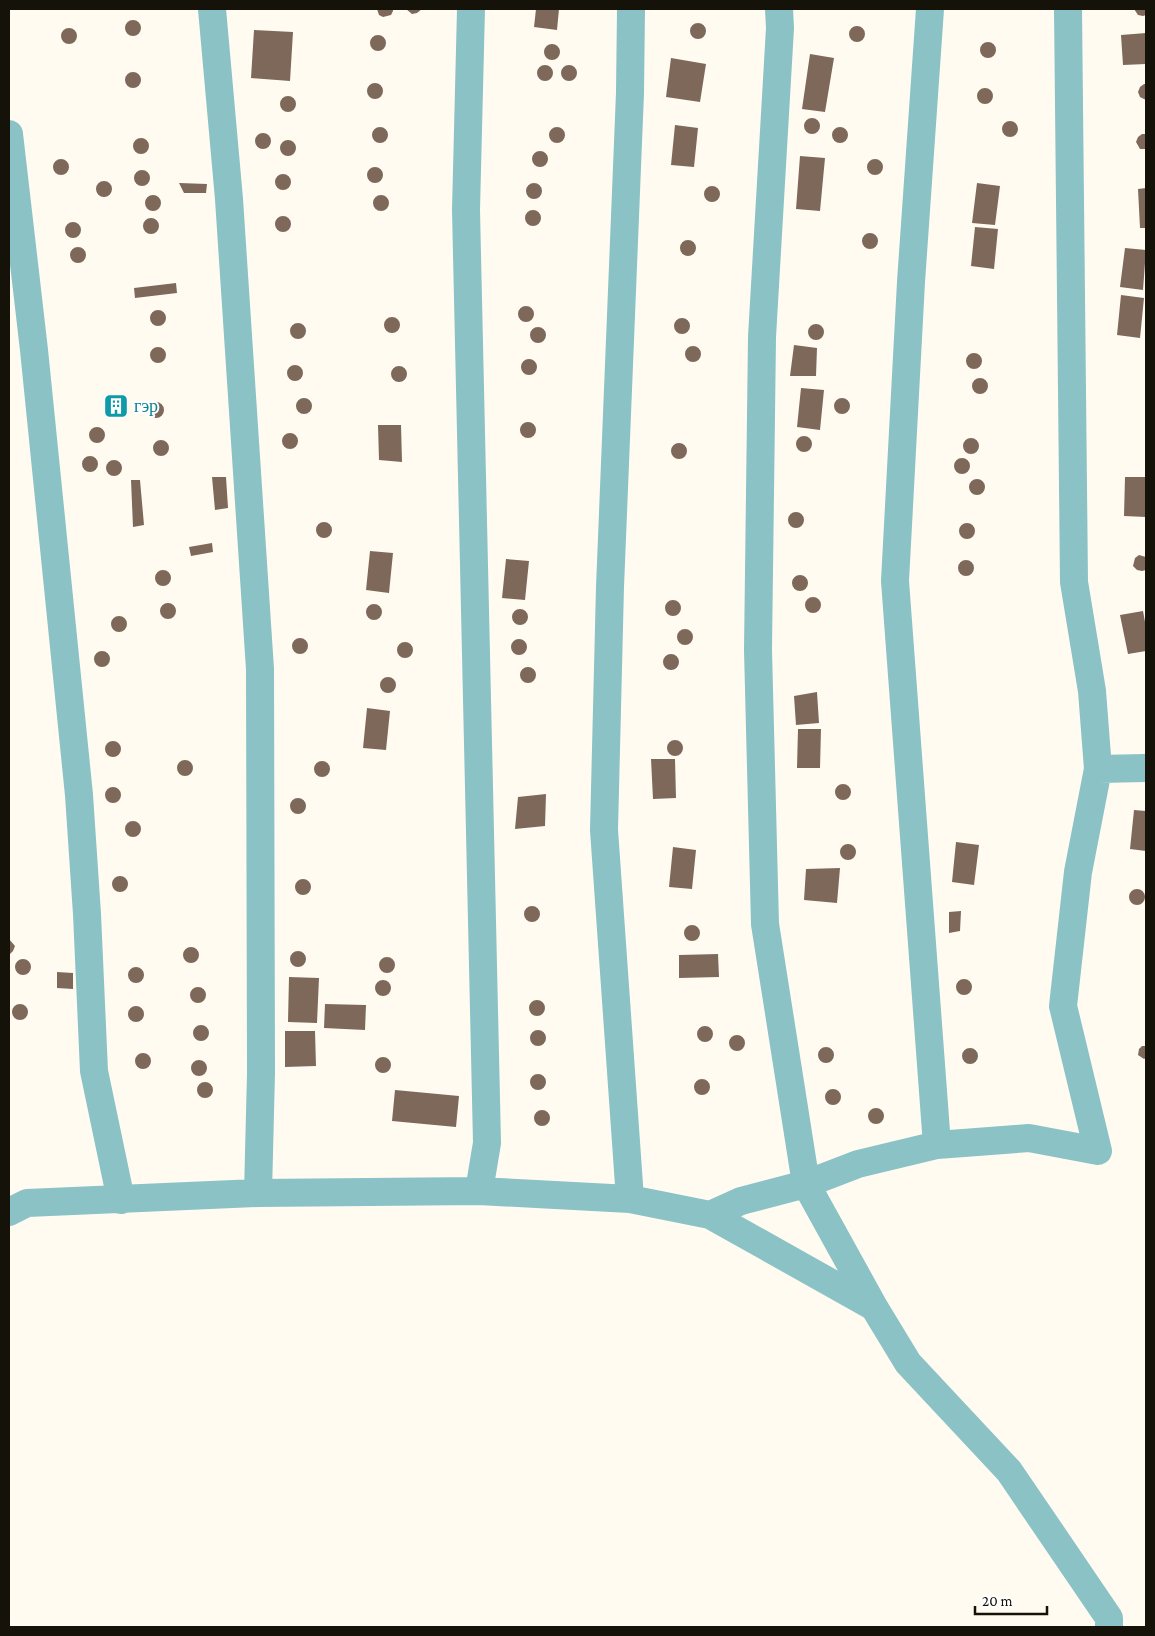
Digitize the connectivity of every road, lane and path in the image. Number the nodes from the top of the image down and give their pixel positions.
1 (212, 9) edge
2 (471, 9) edge
3 (631, 9) edge
4 (779, 9) edge
5 (930, 9) edge
6 (1068, 9) edge
7 (9, 134) edge
8 (1146, 768) edge
9 (1098, 769) junction
10 (937, 1145) junction
11 (806, 1184) junction
12 (479, 1191) junction
13 (258, 1193) junction
14 (630, 1199) junction
15 (121, 1200) junction
16 (9, 1212) edge
17 (710, 1215) junction
18 (874, 1308) junction
19 (1109, 1627) edge

1 - 13 street
2 - 12 street
3 - 14 street
4 - 11 street
5 - 10 street
6 - 9 street
7 - 15 street
8 - 9 street
9 - 10 street
10 - 11 street
11 - 17 street
11 - 18 street
12 - 13 street
12 - 14 street
13 - 15 street
14 - 17 street
15 - 16 street
17 - 18 street
18 - 19 street

